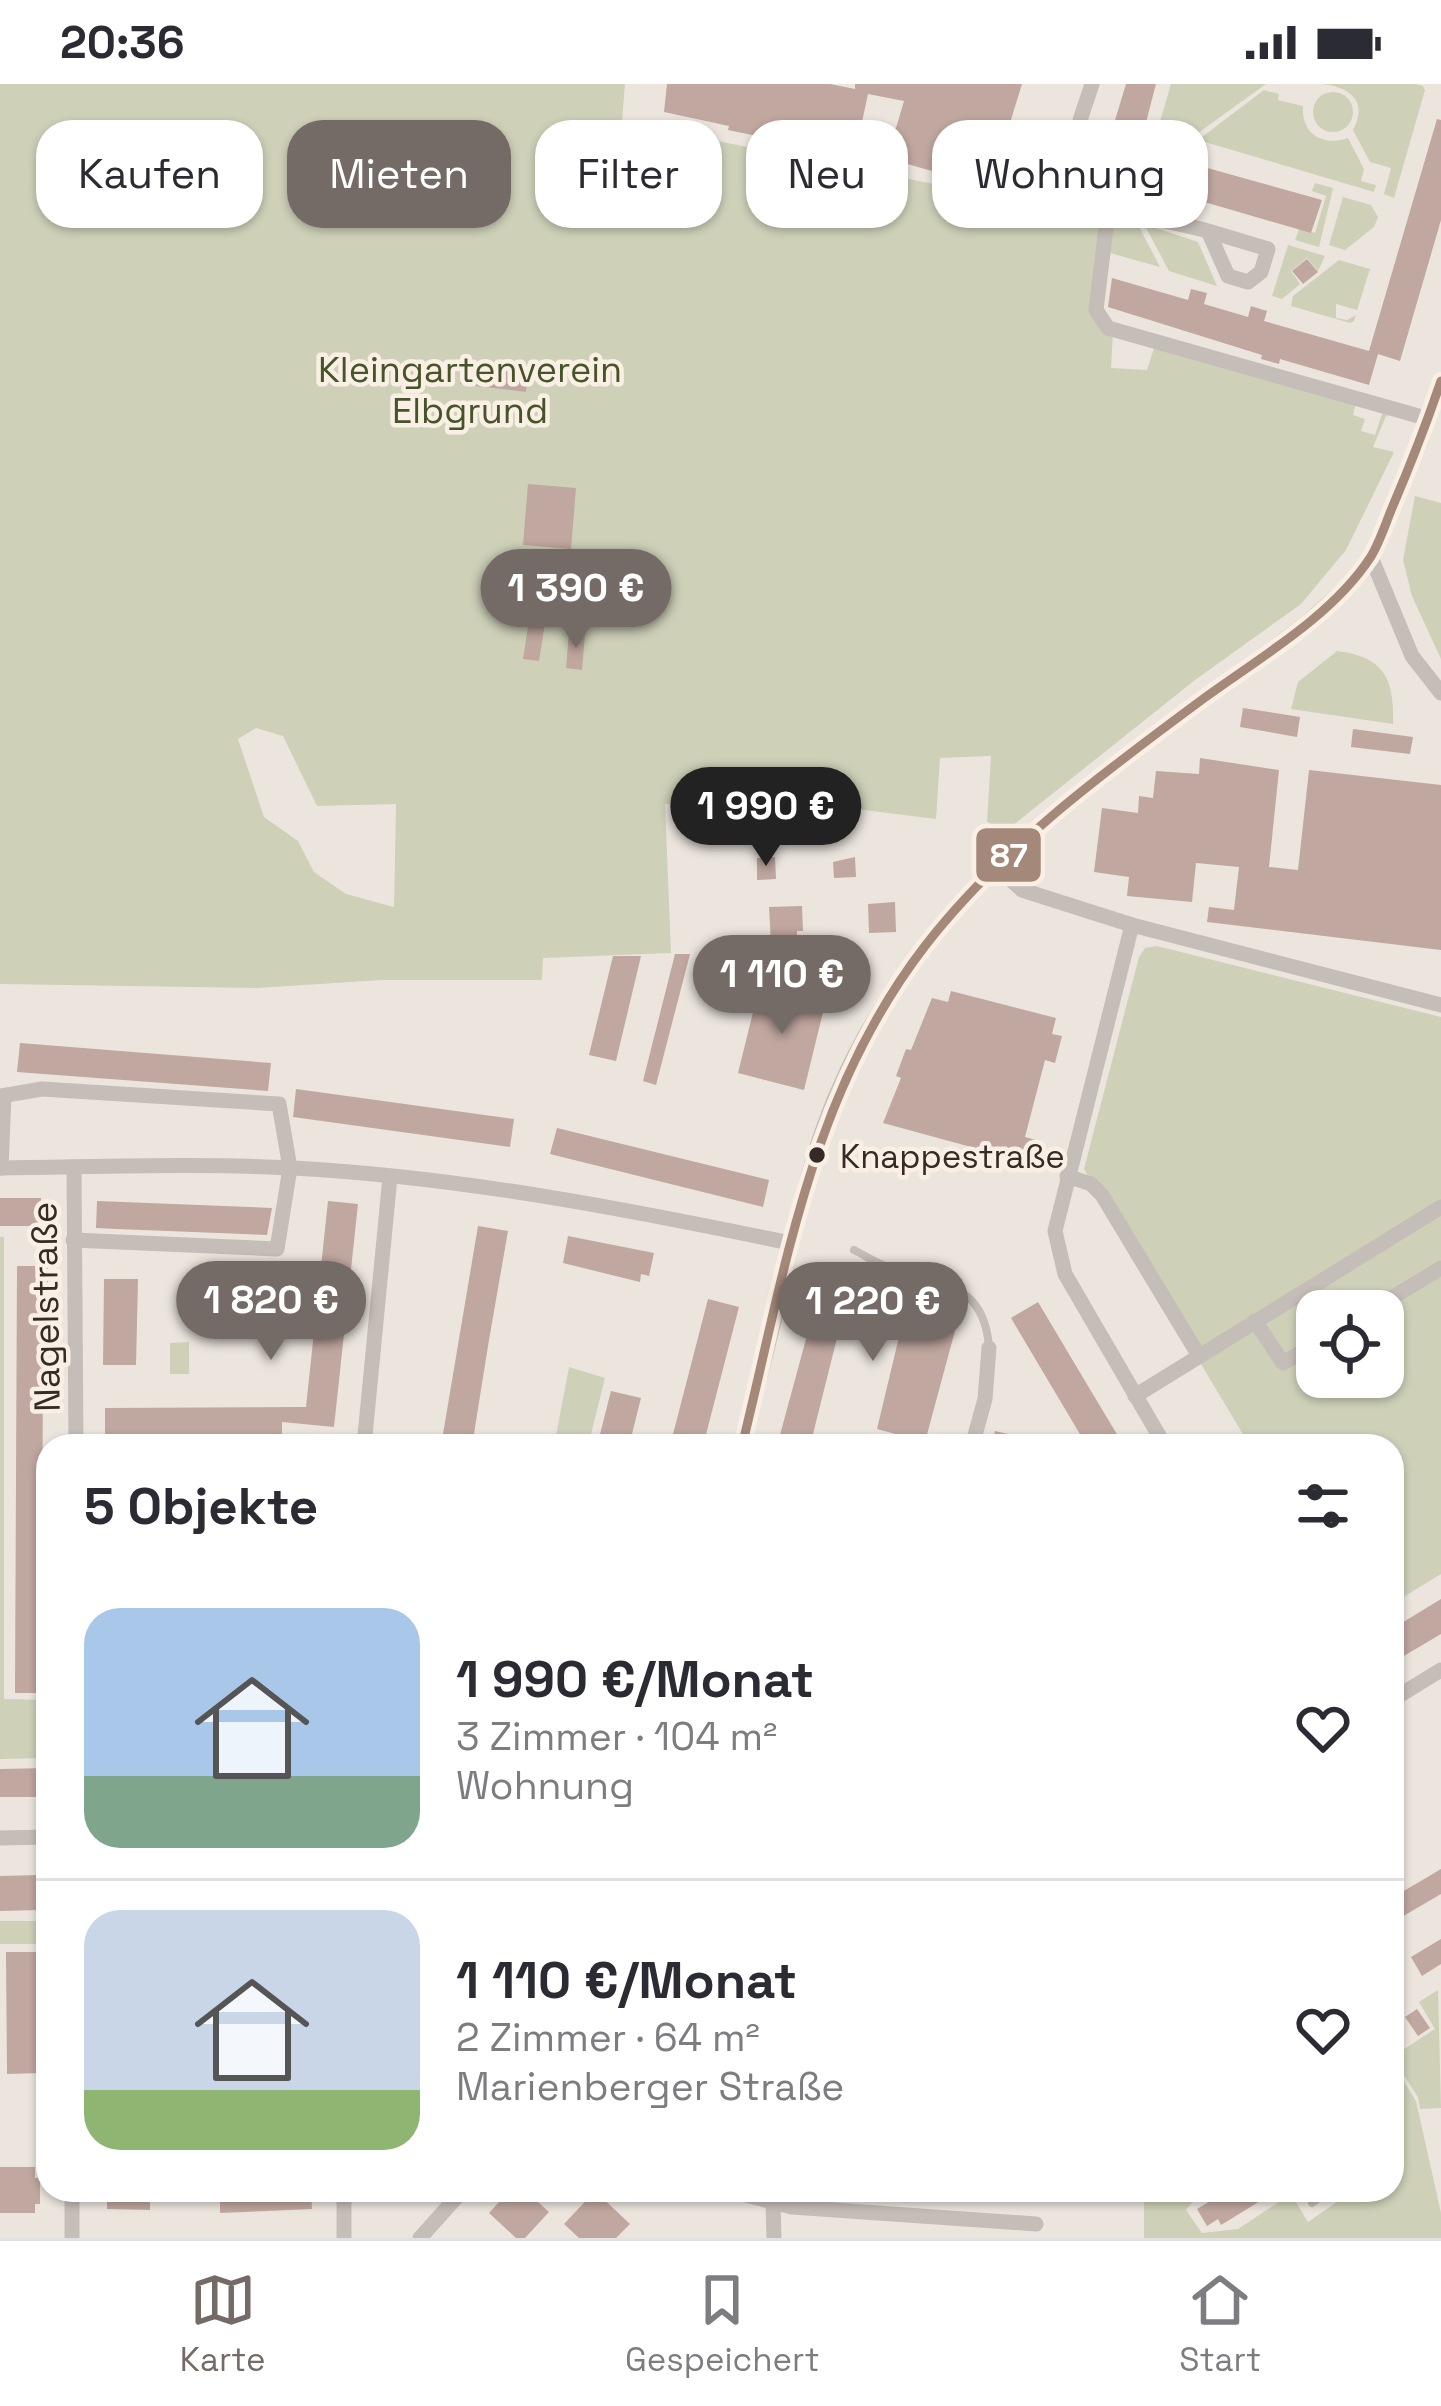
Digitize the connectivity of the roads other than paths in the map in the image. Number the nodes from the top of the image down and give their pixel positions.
1 (1092, 84) edge
2 (1081, 120) edge
3 (1106, 228) edge
4 (1197, 228) edge
5 (1208, 231) dead end
6 (1441, 381) edge
7 (1429, 419) junction
8 (1371, 557) junction
9 (1441, 693) edge
10 (996, 866) junction
11 (1132, 925) junction
12 (1441, 1005) edge
13 (2, 1096) edge
14 (74, 1167) junction
15 (1, 1168) edge
16 (290, 1168) junction
17 (1067, 1176) junction
18 (390, 1177) junction
19 (1441, 1207) edge
20 (74, 1240) junction
21 (790, 1243) junction
22 (854, 1250) dead end
23 (1441, 1268) edge
24 (1404, 1290) edge
25 (1255, 1321) junction
26 (989, 1348) joint
27 (1296, 1355) edge
28 (1199, 1356) junction
29 (1135, 1396) junction
30 (76, 1434) edge
31 (365, 1434) edge
32 (745, 1434) edge
33 (976, 1434) edge
34 (1158, 1434) edge
35 (1441, 1670) edge
36 (1404, 1693) edge
37 (36, 1837) edge
38 (0, 1838) edge
39 (72, 2202) edge
40 (344, 2202) edge
41 (452, 2202) edge
42 (773, 2202) joint
43 (1315, 2202) edge
44 (1312, 2204) dead end
45 (1036, 2224) dead end
46 (72, 2238) edge
47 (344, 2238) edge
48 (420, 2238) edge
49 (774, 2238) edge

1 - 2 street
3 - 7 street
4 - 5 street
6 - 7 street
7 - 8 street
8 - 9 street
8 - 10 street
10 - 11 street
10 - 21 street
11 - 12 street
11 - 17 street
13 - 15 street
13 - 16 street
14 - 15 street
14 - 16 street
14 - 20 street, Nagelstraße
16 - 18 street
16 - 20 street
17 - 28 street
17 - 29 street
18 - 21 street
18 - 31 street
19 - 25 street
20 - 30 street, Nagelstraße
21 - 32 street
22 - 26 lane
23 - 24 street
25 - 27 street
25 - 28 street
26 - 33 street
28 - 29 street
29 - 34 street
35 - 36 street
37 - 38 street
39 - 46 street
40 - 47 street
41 - 48 street
42 - 45 street
42 - 49 street
43 - 44 lane

